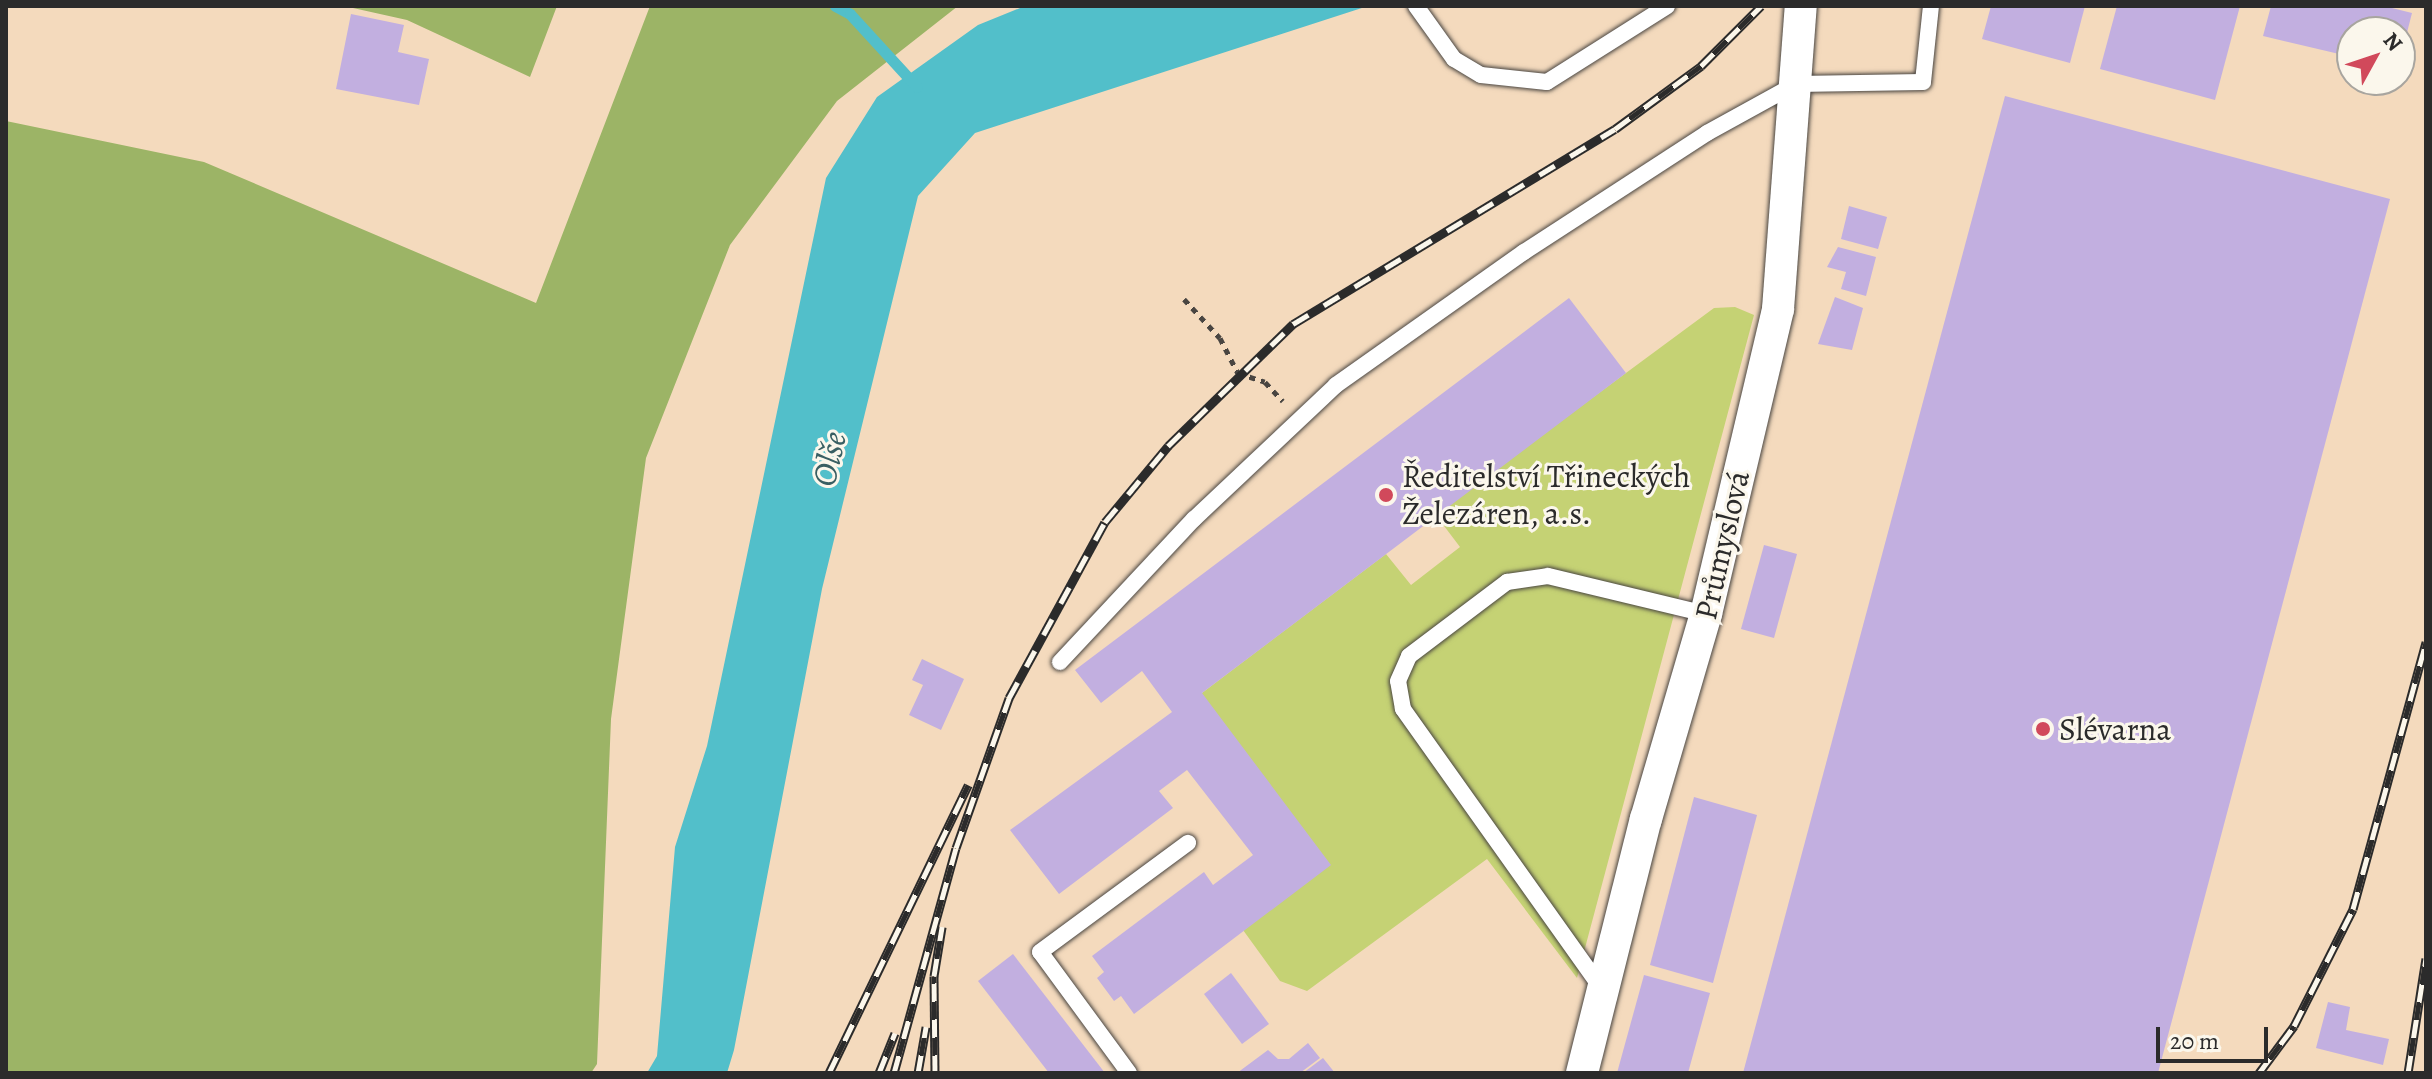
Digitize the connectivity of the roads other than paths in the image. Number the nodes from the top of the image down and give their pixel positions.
1 (1416, 6) edge
2 (1667, 6) edge
3 (1801, 6) edge
4 (1931, 6) edge
5 (1796, 84) junction
6 (1706, 614) junction
7 (1060, 662) dead end
8 (1188, 843) dead end
9 (1603, 991) junction
10 (1129, 1073) edge
11 (1582, 1073) edge

1 - 2 lane
3 - 5 street, Průmyslová
4 - 5 lane
5 - 6 street, Průmyslová
5 - 7 lane
6 - 9 street, Průmyslová
6 - 9 lane
8 - 10 lane
9 - 11 street, Průmyslová

